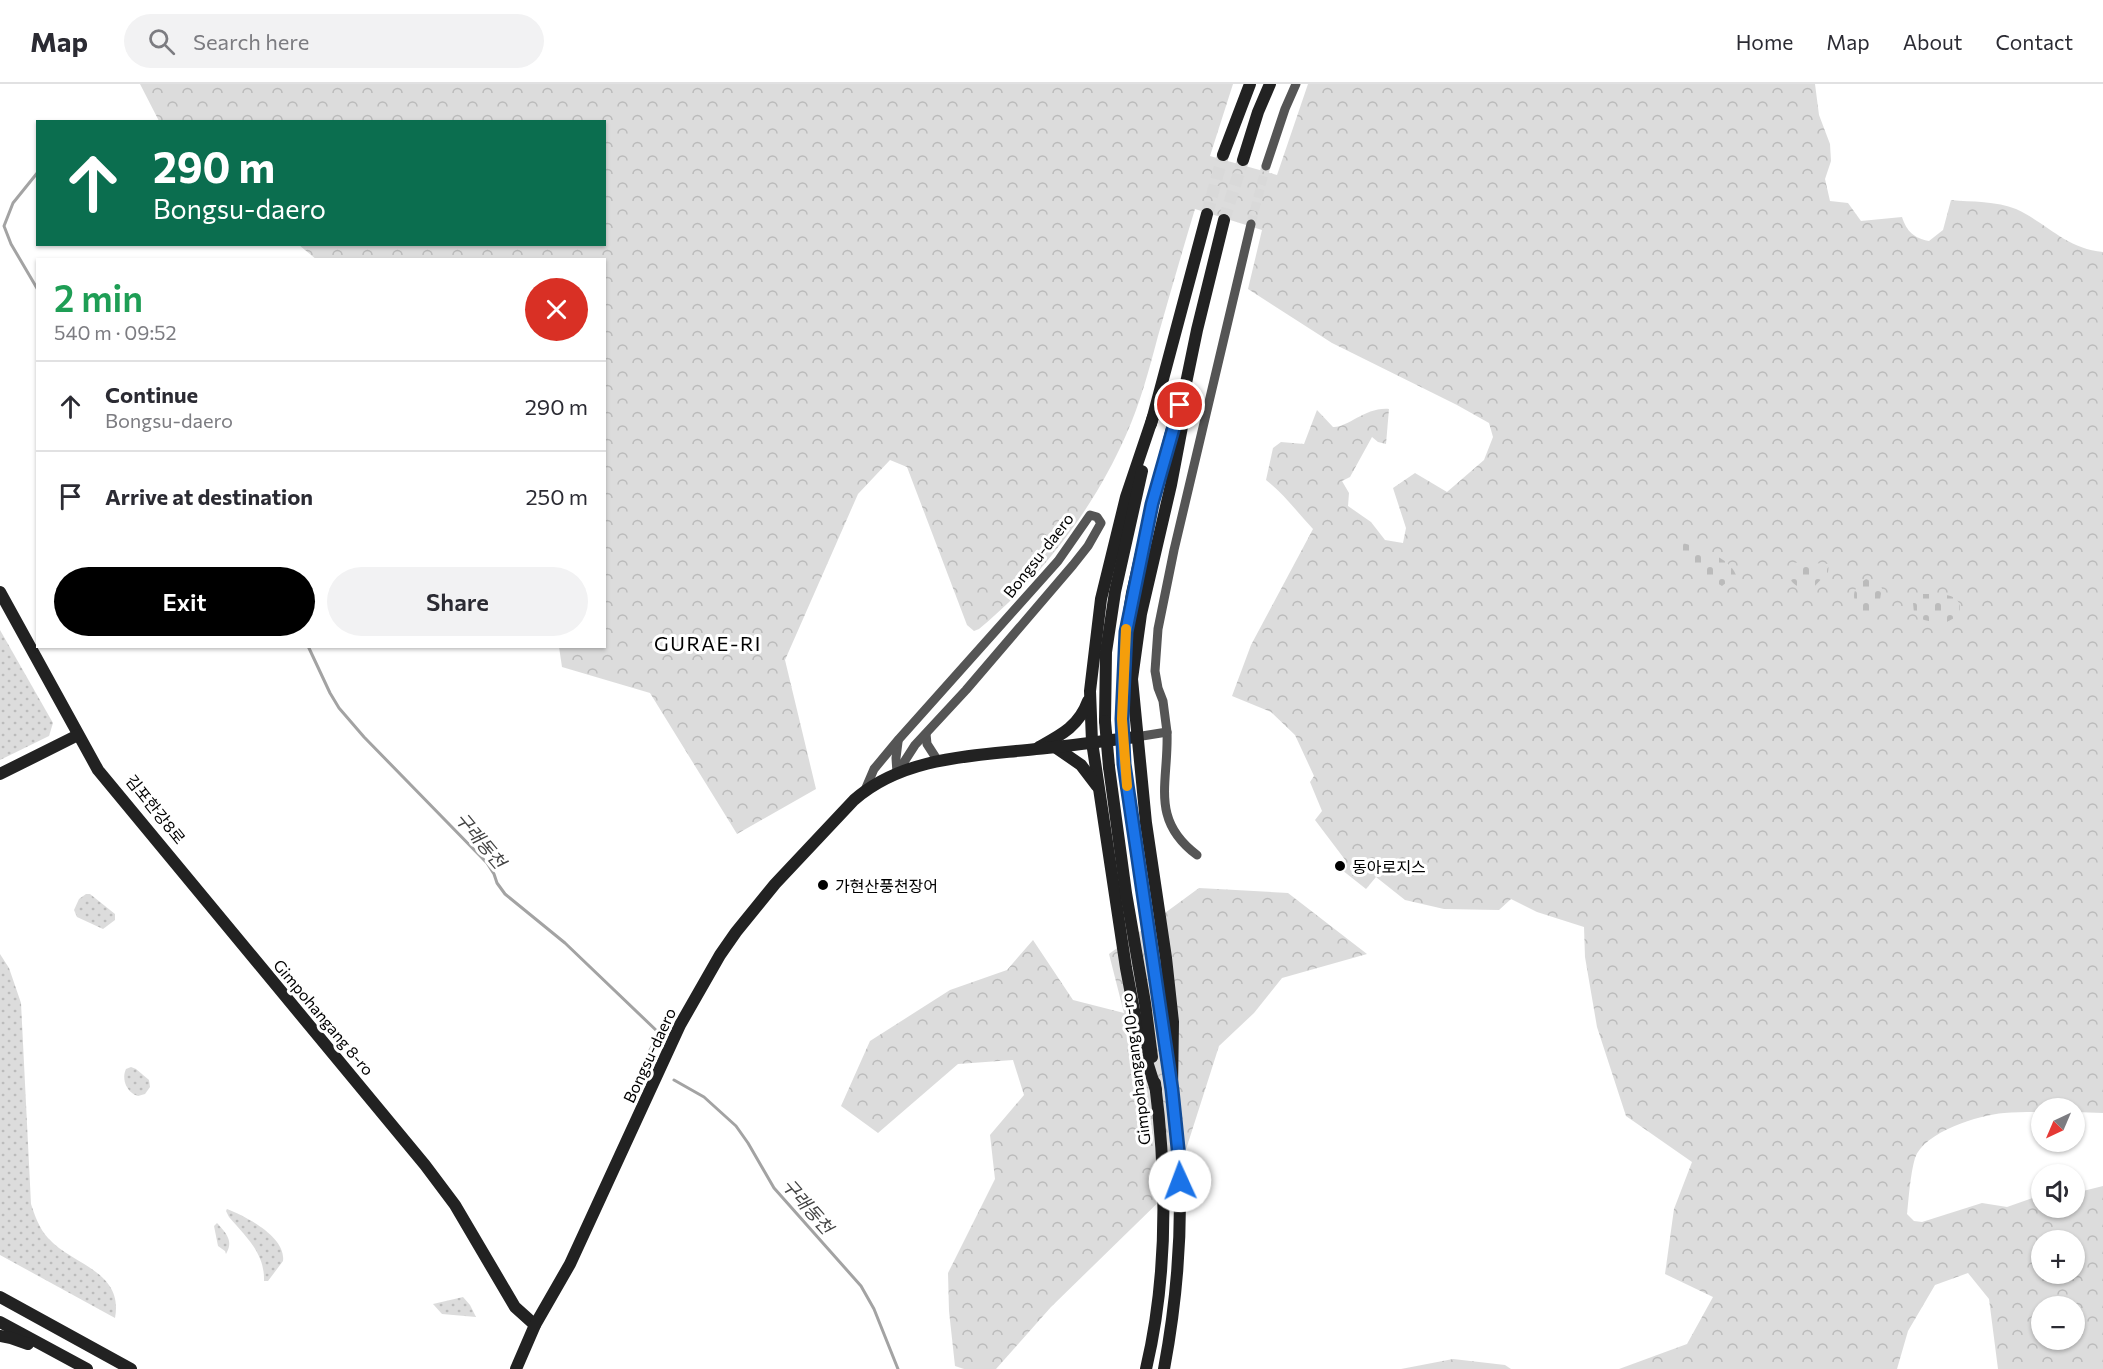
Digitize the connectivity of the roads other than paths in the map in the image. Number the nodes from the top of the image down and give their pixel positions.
1 (1250, 84) edge
2 (1269, 84) edge
3 (1296, 84) edge
4 (1223, 155) tunnel mouth
5 (1243, 160) tunnel mouth
6 (1266, 166) tunnel mouth
7 (1207, 214) tunnel mouth
8 (1224, 220) tunnel mouth
9 (1251, 224) tunnel mouth
10 (1185, 388) junction
11 (1153, 417) junction
12 (0, 592) edge
13 (1090, 691) junction
14 (1167, 732) junction
15 (926, 734) junction
16 (78, 735) junction
17 (1136, 737) junction
18 (899, 739) junction
19 (1092, 742) junction
20 (1055, 747) junction
21 (1034, 750) junction
22 (938, 761) junction
23 (897, 772) junction
24 (0, 774) edge
25 (1099, 789) junction
26 (865, 790) junction
27 (1197, 855) dead end
28 (1156, 1090) junction
29 (1172, 1090) junction
30 (0, 1297) edge
31 (0, 1322) edge
32 (536, 1325) junction
33 (0, 1336) edge
34 (68, 1358) junction
35 (87, 1369) edge
36 (130, 1369) edge
37 (516, 1369) edge
38 (1146, 1369) edge
39 (1164, 1369) edge

1 - 4 street
2 - 5 street
3 - 6 street
7 - 11 street
8 - 10 street
9 - 14 street
10 - 17 street
10 - 29 street, Gimpohangang 10-ro, bridge
11 - 13 street
11 - 28 street, Gimpohangang 10-ro, bridge
12 - 16 street, Gimpohangang 8-ro
13 - 19 street
13 - 21 street
14 - 17 street
14 - 27 street
15 - 18 street, Bongsu-daero
15 - 22 street
15 - 23 street, Bongsu-daero
16 - 24 street
16 - 32 street, Gimpohangang 8-ro
17 - 19 street, Bongsu-daero
17 - 29 street
18 - 23 street
18 - 26 street, Bongsu-daero
19 - 20 street, Bongsu-daero
19 - 25 street
20 - 21 street, Bongsu-daero
20 - 25 street
21 - 22 street, Bongsu-daero
22 - 23 street, Bongsu-daero
23 - 26 street, Bongsu-daero
25 - 28 street
26 - 32 street, Bongsu-daero
28 - 38 street, Gimpohangang 10-ro
29 - 39 street, Gimpohangang 10-ro
30 - 36 street
31 - 34 street
32 - 37 street, Bongsu-daero
33 - 34 street
34 - 35 street

